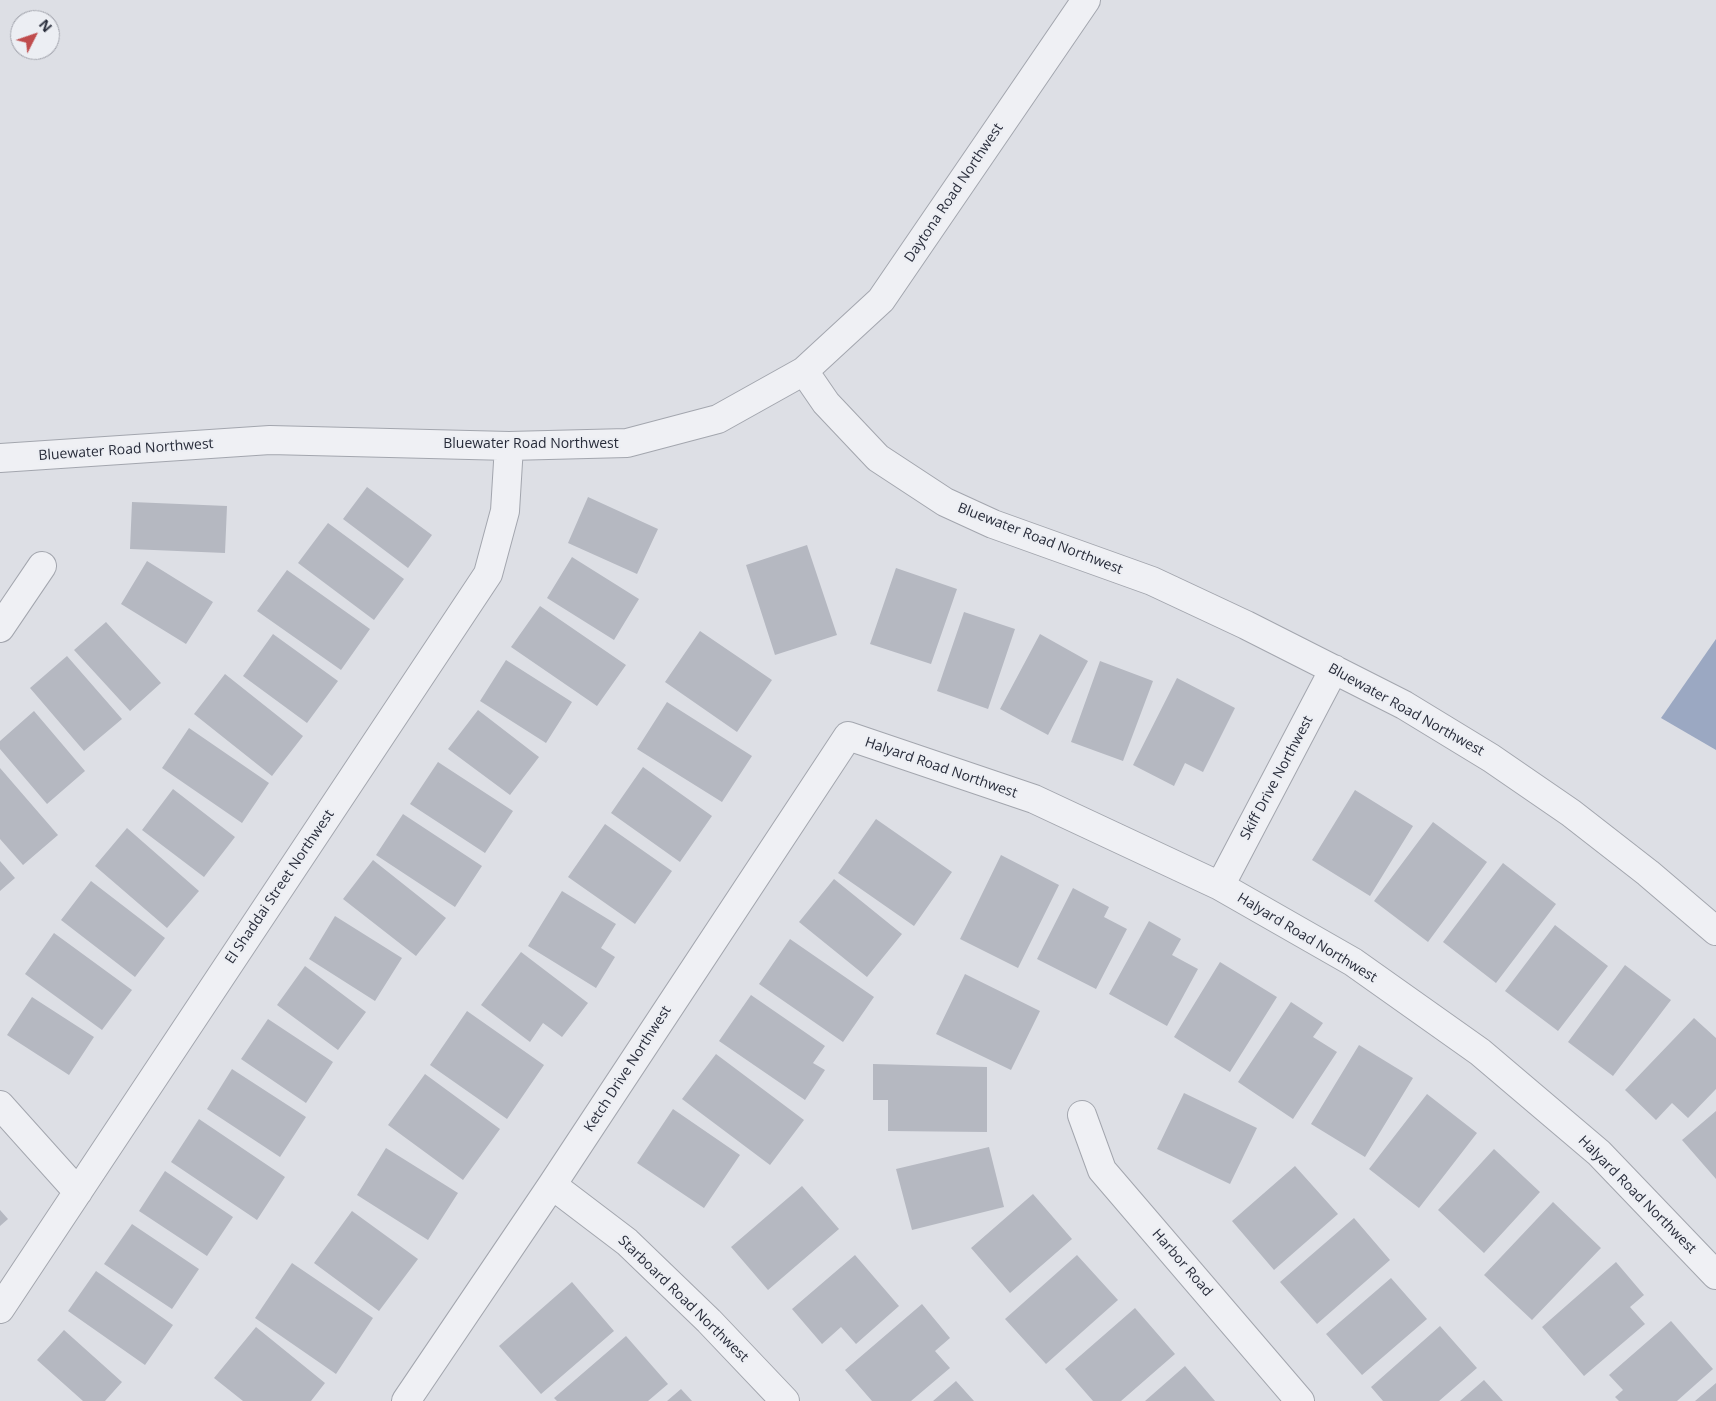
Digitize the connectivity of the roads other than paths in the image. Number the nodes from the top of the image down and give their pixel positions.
1 (1086, 0) edge
2 (804, 371) junction
3 (509, 446) junction
4 (0, 458) edge
5 (42, 566) dead end
6 (0, 628) edge
7 (1334, 669) junction
8 (848, 736) joint
9 (1220, 886) junction
10 (1716, 931) edge
11 (0, 1104) edge
12 (1082, 1115) dead end
13 (552, 1185) junction
14 (78, 1192) junction
15 (1716, 1275) edge
16 (0, 1308) edge
17 (406, 1401) edge
18 (785, 1401) edge
19 (1300, 1401) edge

1 - 2 street, Daytona Road Northwest
2 - 3 street, Bluewater Road Northwest
2 - 7 street, Bluewater Road Northwest
3 - 4 street, Bluewater Road Northwest
3 - 14 street, El Shaddai Street Northwest
5 - 6 street
7 - 9 street, Skiff Drive Northwest
7 - 10 street, Bluewater Road Northwest
8 - 9 street, Halyard Road Northwest
8 - 13 street, Ketch Drive Northwest
9 - 15 street, Halyard Road Northwest
11 - 14 street
12 - 19 street, Harbor Road
13 - 17 street, Ketch Drive Northwest
13 - 18 street, Starboard Road Northwest
14 - 16 street, El Shaddai Street Northwest

